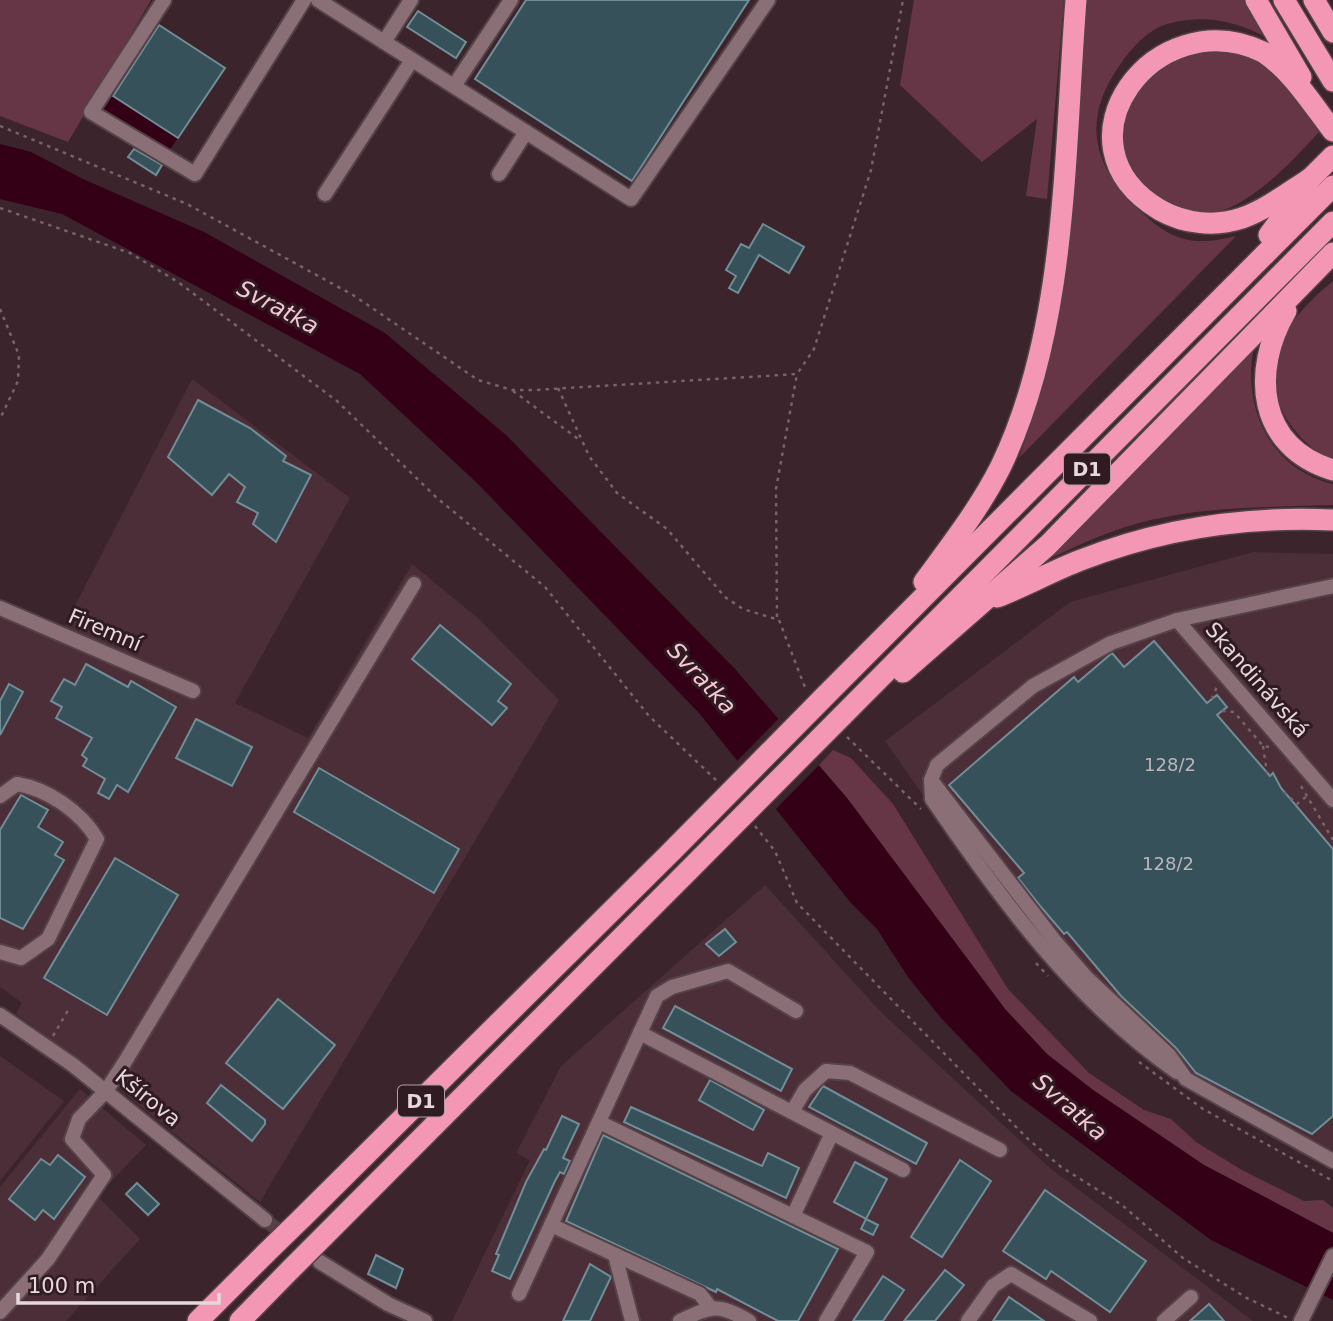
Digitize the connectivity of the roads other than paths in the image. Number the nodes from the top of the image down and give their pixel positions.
1 (164, 0) edge
2 (304, 0) edge
3 (318, 0) edge
4 (411, 0) edge
5 (511, 0) edge
6 (768, 0) edge
7 (1076, 0) edge
8 (1256, 0) edge
9 (1284, 0) edge
10 (1314, 0) edge
11 (1333, 32) edge
12 (384, 42) junction
13 (412, 60) junction
14 (1333, 82) edge
15 (454, 86) junction
16 (1333, 131) edge
17 (526, 132) junction
18 (1333, 156) edge
19 (499, 174) dead end
20 (1311, 178) junction
21 (1328, 191) edge
22 (326, 194) dead end
23 (1333, 222) edge
24 (1333, 253) edge
25 (1307, 280) junction
26 (1226, 293) junction
27 (1333, 470) edge
28 (1333, 520) edge
29 (414, 584) dead end
30 (1333, 586) edge
31 (986, 601) junction
32 (0, 608) edge
33 (1177, 620) junction
34 (881, 640) junction
35 (193, 691) dead end
36 (842, 716) junction
37 (0, 796) edge
38 (1333, 800) edge
39 (0, 952) edge
40 (796, 1011) dead end
41 (0, 1015) edge
42 (640, 1033) junction
43 (106, 1091) junction
44 (792, 1112) junction
45 (599, 1122) junction
46 (832, 1133) junction
47 (999, 1150) dead end
48 (1333, 1161) edge
49 (903, 1170) dead end
50 (793, 1216) junction
51 (265, 1220) tunnel mouth
52 (551, 1225) junction
53 (615, 1255) junction
54 (1333, 1256) edge
55 (320, 1262) tunnel mouth
56 (519, 1294) dead end
57 (1191, 1297) dead end
58 (710, 1307) junction
59 (0, 1312) edge
60 (1300, 1319) edge
61 (198, 1321) edge
62 (240, 1321) edge
63 (425, 1321) edge
64 (632, 1321) edge
65 (680, 1321) edge
66 (749, 1321) edge
67 (826, 1321) edge
68 (968, 1321) edge
69 (1090, 1321) edge
70 (1164, 1321) edge

1 - 2 street
3 - 12 street
4 - 12 street
5 - 15 street
6 - 17 street
7 - 34 highway
8 - 16 highway
9 - 14 highway
10 - 11 highway
12 - 13 street
13 - 15 street
13 - 22 street
15 - 17 street
16 - 20 highway
17 - 19 street
18 - 20 highway
20 - 26 highway
21 - 26 highway, D1
23 - 36 highway, D1
24 - 25 highway
25 - 27 highway
25 - 31 highway
26 - 34 highway, D1
28 - 31 highway
29 - 43 street
30 - 33 street
31 - 36 highway
32 - 35 street, Firemní
33 - 38 street, Skandinávská
33 - 48 street
34 - 61 highway, D1, bridge
36 - 62 highway, D1, bridge
37 - 39 street
40 - 42 street
41 - 43 street, Kšírova
42 - 44 street
42 - 45 street
43 - 51 street, Kšírova
43 - 59 street
44 - 46 street
44 - 47 street
45 - 50 street
45 - 52 street
46 - 49 street
46 - 50 street
50 - 67 street
52 - 53 street
52 - 56 street
53 - 58 street
53 - 64 street
54 - 60 street
55 - 63 street
57 - 70 street
58 - 65 street
58 - 66 street
68 - 69 street

